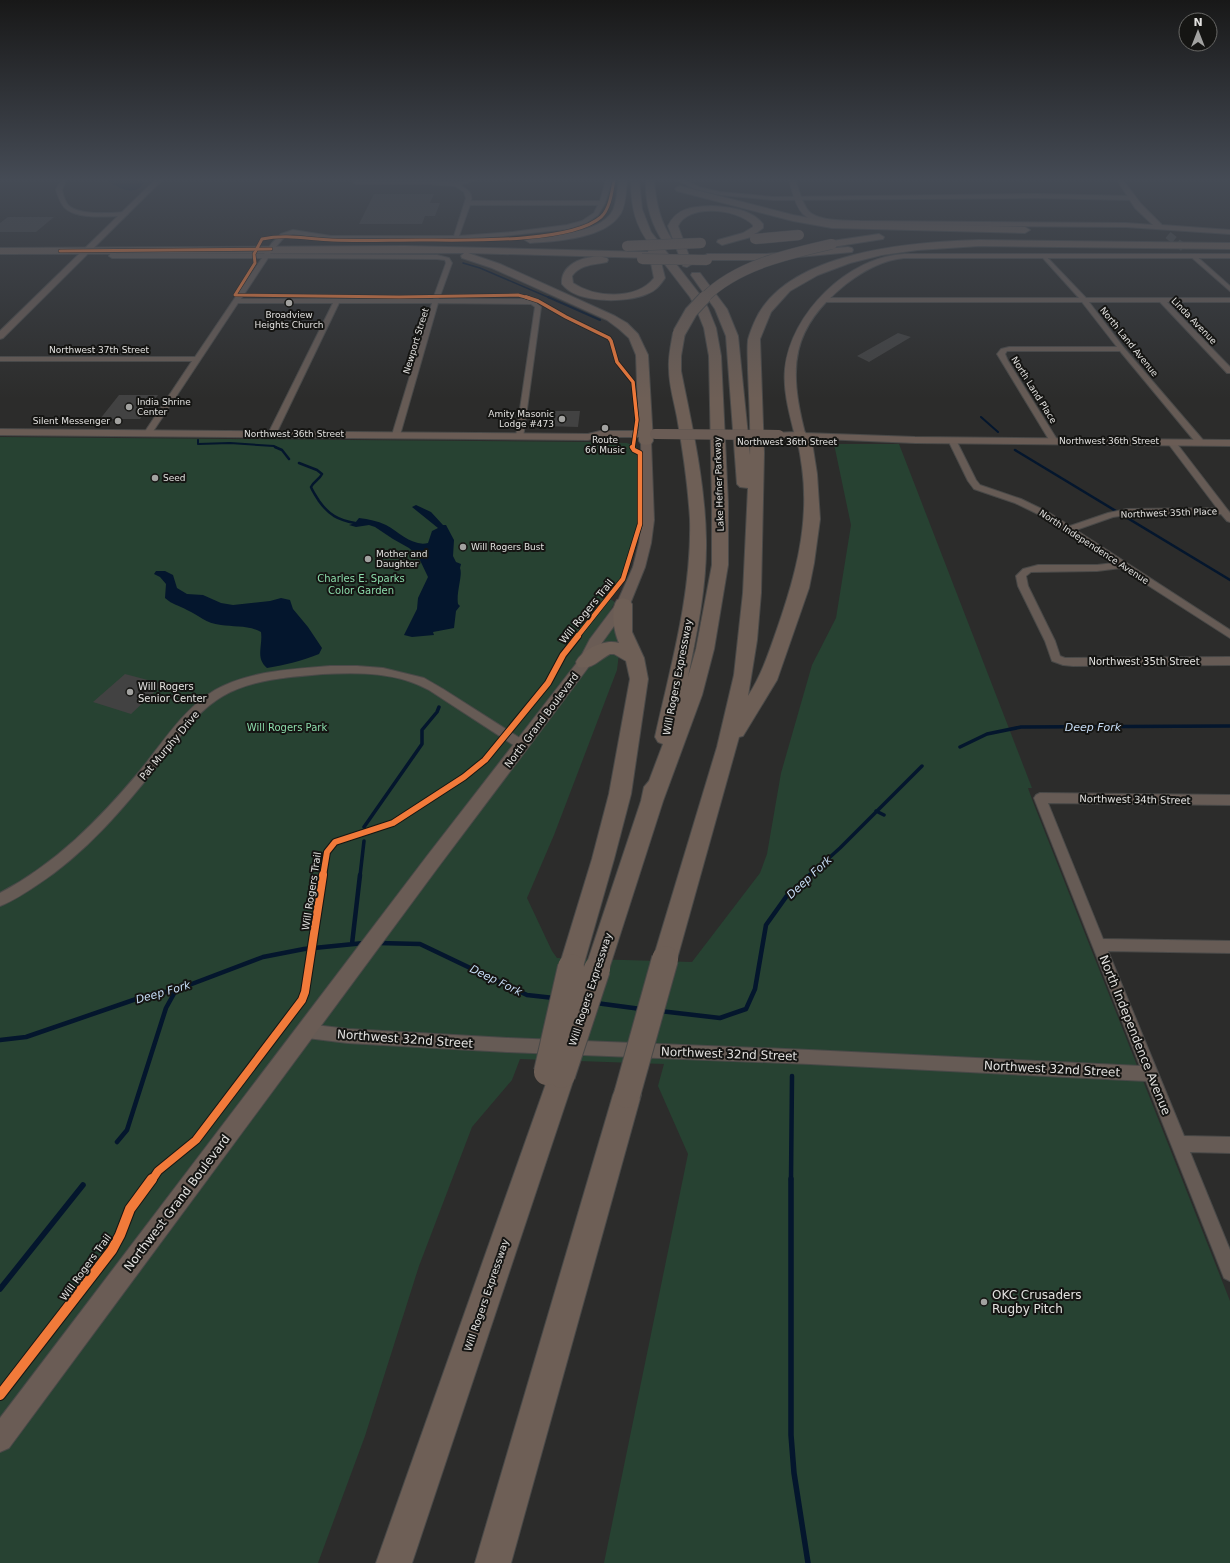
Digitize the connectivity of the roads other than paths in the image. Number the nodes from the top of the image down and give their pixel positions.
1 (85, 253) edge
2 (269, 253) edge
3 (342, 253) edge
4 (446, 253) edge
5 (630, 253) junction
6 (654, 253) edge
7 (661, 253) edge
8 (678, 253) edge
9 (683, 253) edge
10 (734, 253) edge
11 (798, 253) edge
12 (808, 253) edge
13 (880, 253) edge
14 (1190, 253) tunnel mouth
15 (1192, 255) junction
16 (1044, 256) junction
17 (1230, 256) edge
18 (706, 257) junction
19 (687, 264) junction
20 (1230, 290) edge
21 (437, 300) junction
22 (823, 300) junction
23 (1083, 300) junction
24 (1162, 300) junction
25 (1230, 300) edge
26 (237, 301) junction
27 (337, 301) junction
28 (0, 336) edge
29 (1122, 349) junction
30 (0, 359) edge
31 (198, 359) junction
32 (1230, 371) edge
33 (0, 432) edge
34 (148, 433) junction
35 (272, 434) junction
36 (396, 435) junction
37 (520, 436) junction
38 (651, 437) junction
39 (802, 439) junction
40 (952, 440) junction
41 (1054, 441) junction
42 (1171, 442) junction
43 (1200, 442) junction
44 (1230, 442) edge
45 (1224, 511) junction
46 (1230, 519) edge
47 (1069, 530) junction
48 (753, 544) junction
49 (1123, 565) junction
50 (623, 604) junction
51 (1230, 635) edge
52 (635, 658) junction
53 (585, 662) junction
54 (1230, 662) edge
55 (522, 745) junction
56 (727, 747) junction
57 (1040, 798) joint
58 (1230, 800) edge
59 (652, 801) junction
60 (0, 900) edge
61 (1099, 945) junction
62 (1230, 947) edge
63 (354, 967) joint
64 (307, 1031) junction
65 (554, 1074) junction
66 (1151, 1074) junction
67 (1179, 1144) junction
68 (1230, 1145) edge
69 (1230, 1272) edge
70 (0, 1439) edge
71 (394, 1563) edge
72 (493, 1563) edge

1 - 28 main road
2 - 26 street
3 - 21 street, Newport Street
4 - 38 highway
5 - 6 highway
5 - 18 highway, bridge
5 - 18 highway
7 - 59 highway, Lake Hefner Parkway
8 - 19 highway
9 - 19 highway
10 - 18 highway
11 - 59 highway, Will Rogers Expressway, bridge
12 - 18 highway
13 - 48 highway
14 - 15 main road
15 - 16 main road
15 - 17 main road
15 - 20 street
16 - 22 main road
16 - 23 street, North Land Avenue
19 - 48 highway
21 - 27 street
21 - 36 street, Newport Street
21 - 37 street
22 - 23 street
22 - 39 main road
23 - 24 street
23 - 29 street, North Land Avenue
24 - 25 street
24 - 32 street, Linda Avenue
26 - 27 street
26 - 31 street
27 - 35 street
29 - 41 street, North Land Place
29 - 43 street, North Land Avenue
30 - 31 street, Northwest 37th Street
31 - 34 street
33 - 34 main road, Northwest 36th Street
34 - 35 main road, Northwest 36th Street
35 - 36 main road, Northwest 36th Street
36 - 37 main road, Northwest 36th Street
37 - 38 main road, Northwest 36th Street
38 - 39 main road, Northwest 36th Street
38 - 50 main road, North Grand Boulevard
39 - 40 main road, Northwest 36th Street
39 - 56 highway
40 - 41 main road, Northwest 36th Street
40 - 47 street, North Independence Avenue
41 - 42 main road, Northwest 36th Street
42 - 43 main road, Northwest 36th Street
42 - 45 street
43 - 44 main road, Northwest 36th Street
45 - 46 street
45 - 47 street, Northwest 35th Place
47 - 49 street, North Independence Avenue
48 - 56 highway
49 - 51 street, North Independence Avenue
49 - 54 street, Northwest 35th Street
50 - 52 highway
50 - 53 main road, North Grand Boulevard
52 - 53 highway
52 - 65 highway, bridge
53 - 55 main road, North Grand Boulevard
55 - 60 street, Pat Murphy Drive
55 - 63 main road, North Grand Boulevard
56 - 72 highway, bridge
57 - 58 street, Northwest 34th Street
57 - 61 street, North Independence Avenue
59 - 65 highway, Will Rogers Expressway, bridge
61 - 62 street
61 - 66 street, North Independence Avenue
63 - 64 main road, Northwest Grand Boulevard
64 - 66 street, Northwest 32nd Street
64 - 70 main road, Northwest Grand Boulevard
65 - 71 highway, Will Rogers Expressway
66 - 67 street, North Independence Avenue
67 - 68 street
67 - 69 street, North Independence Avenue

